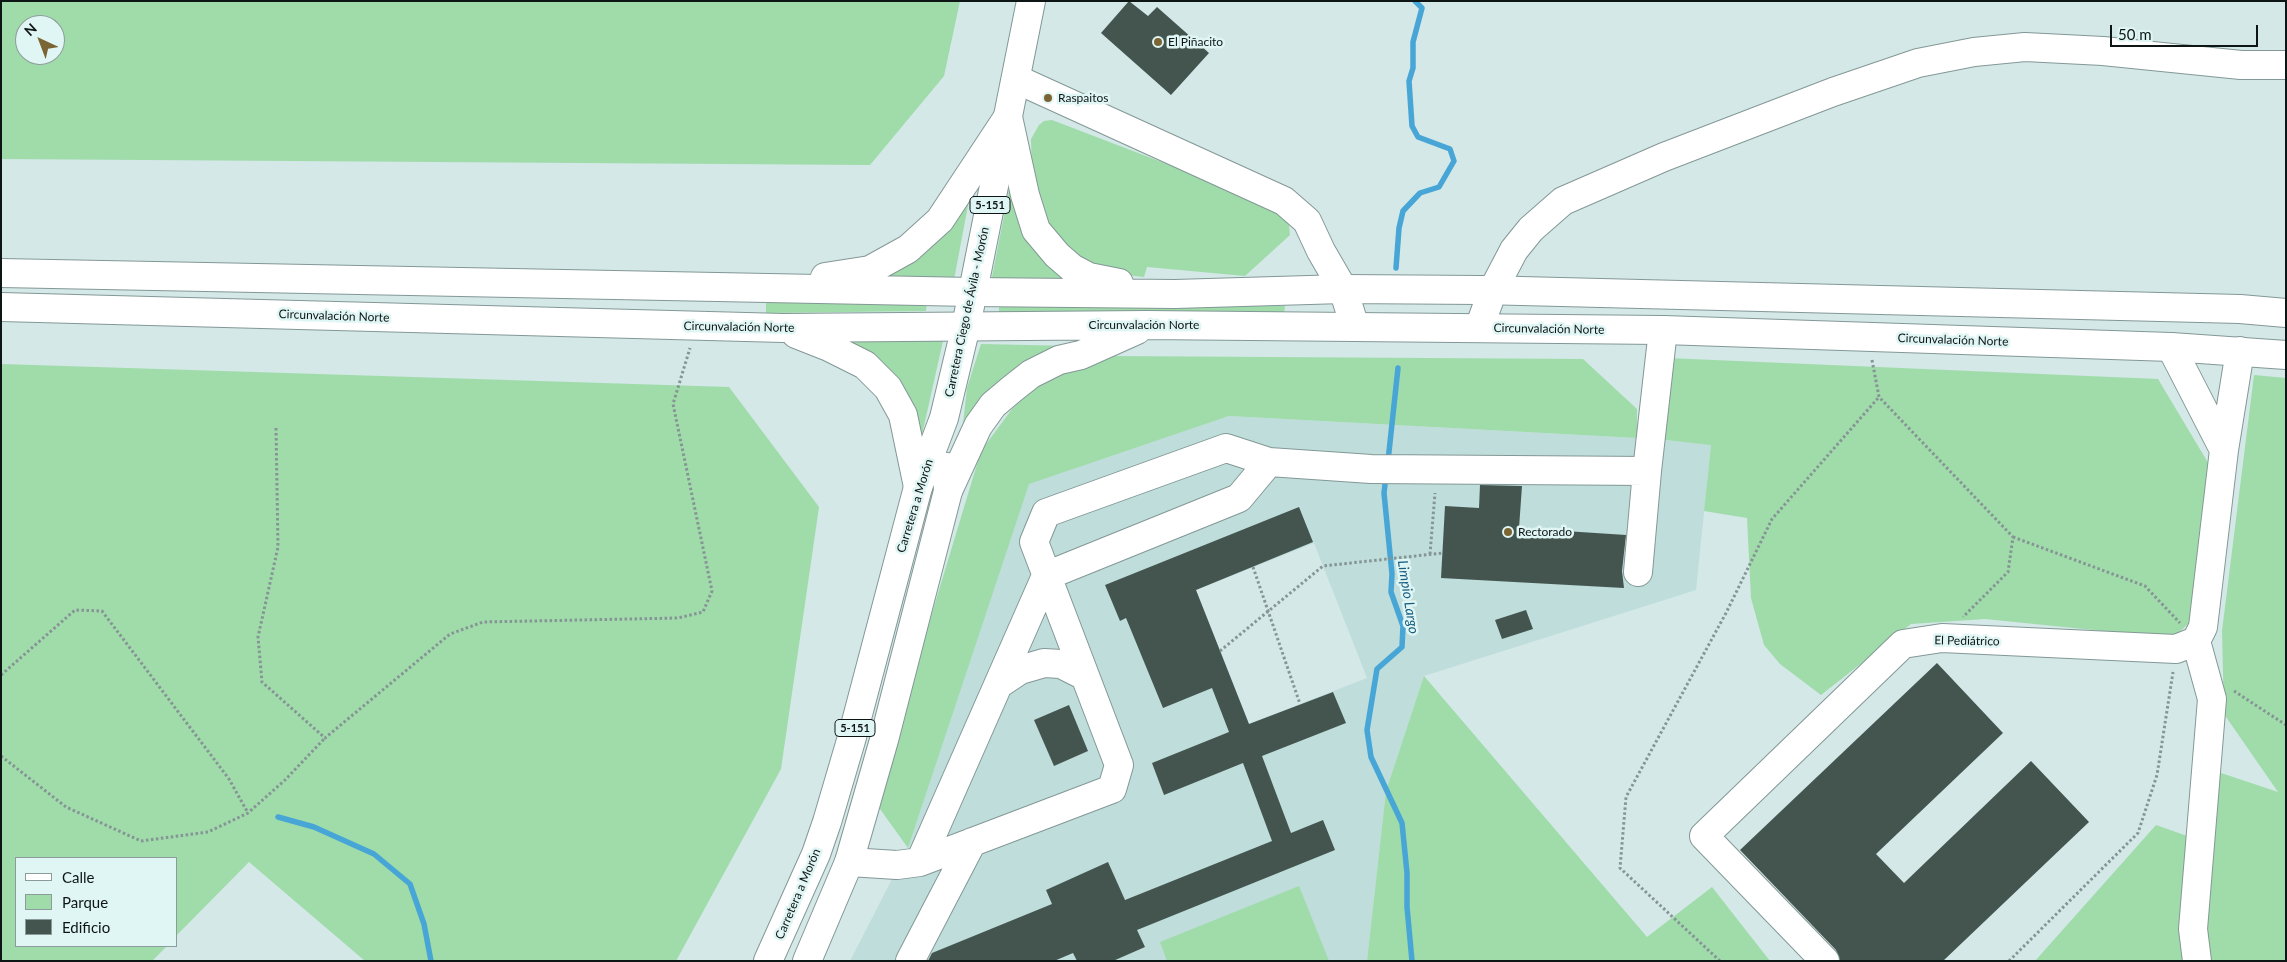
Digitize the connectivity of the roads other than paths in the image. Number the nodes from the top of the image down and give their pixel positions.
1 (1031, 1) edge
2 (2286, 65) edge
3 (1016, 79) junction
4 (1008, 117) junction
5 (1, 274) edge
6 (742, 289) junction
7 (1343, 289) junction
8 (1493, 290) junction
9 (972, 292) junction
10 (1175, 294) junction
11 (1664, 294) junction
12 (1, 307) edge
13 (2202, 308) junction
14 (2278, 313) edge
15 (1147, 325) junction
16 (966, 326) junction
17 (1355, 327) junction
18 (783, 328) junction
19 (1479, 328) junction
20 (1663, 330) junction
21 (2171, 347) junction
22 (2240, 351) junction
23 (2286, 355) edge
24 (944, 418) junction
25 (2224, 450) junction
26 (1269, 462) junction
27 (1646, 471) junction
28 (918, 487) junction
29 (948, 491) junction
30 (1638, 572) dead end
31 (1046, 576) junction
32 (2186, 645) junction
33 (1085, 676) junction
34 (999, 684) junction
35 (972, 842) junction
36 (816, 854) junction
37 (849, 862) junction
38 (920, 862) junction
39 (768, 961) edge
40 (806, 961) edge
41 (910, 961) edge
42 (1825, 961) edge
43 (2197, 961) edge

1 - 3 main road, Carretera Ciego de Ávila - Morón / 5-151
2 - 8 main road
3 - 4 main road, Carretera Ciego de Ávila - Morón / 5-151
3 - 7 main road
4 - 6 main road
4 - 9 main road, Carretera Ciego de Ávila - Morón / 5-151
4 - 10 main road
5 - 6 main road
6 - 9 main road
7 - 8 main road
7 - 10 main road
7 - 17 main road
8 - 11 main road
8 - 19 main road
9 - 10 main road
9 - 16 main road, Carretera Ciego de Ávila - Morón / 5-151
11 - 13 main road
11 - 20 main road
12 - 18 main road, Circunvalación Norte
13 - 14 main road
13 - 22 main road
14 - 22 main road
15 - 16 main road, Circunvalación Norte
15 - 17 main road, Circunvalación Norte
15 - 29 main road
16 - 18 main road, Circunvalación Norte
16 - 24 main road, Carretera Ciego de Ávila - Morón / 5-151
17 - 19 main road, Circunvalación Norte
18 - 28 main road
19 - 20 main road, Circunvalación Norte
20 - 21 main road, Circunvalación Norte
20 - 27 main road
21 - 22 main road, Circunvalación Norte
21 - 25 main road
22 - 23 main road, Circunvalación Norte
22 - 25 main road
24 - 28 main road, Carretera a Morón / 5-151
24 - 29 main road, Carretera a Morón / 5-151
25 - 32 main road
26 - 27 main road
26 - 31 main road
26 - 31 main road
27 - 30 main road
28 - 36 main road, Carretera a Morón / 5-151
29 - 37 main road, Carretera a Morón / 5-151
31 - 33 main road
31 - 34 main road
32 - 42 main road, El Pediátrico
32 - 43 main road
33 - 34 main road
33 - 35 main road
34 - 38 main road
35 - 38 main road
35 - 41 main road
36 - 37 main road
36 - 39 main road, Carretera a Morón / 5-151
37 - 38 main road
37 - 40 main road, Carretera a Morón / 5-151

